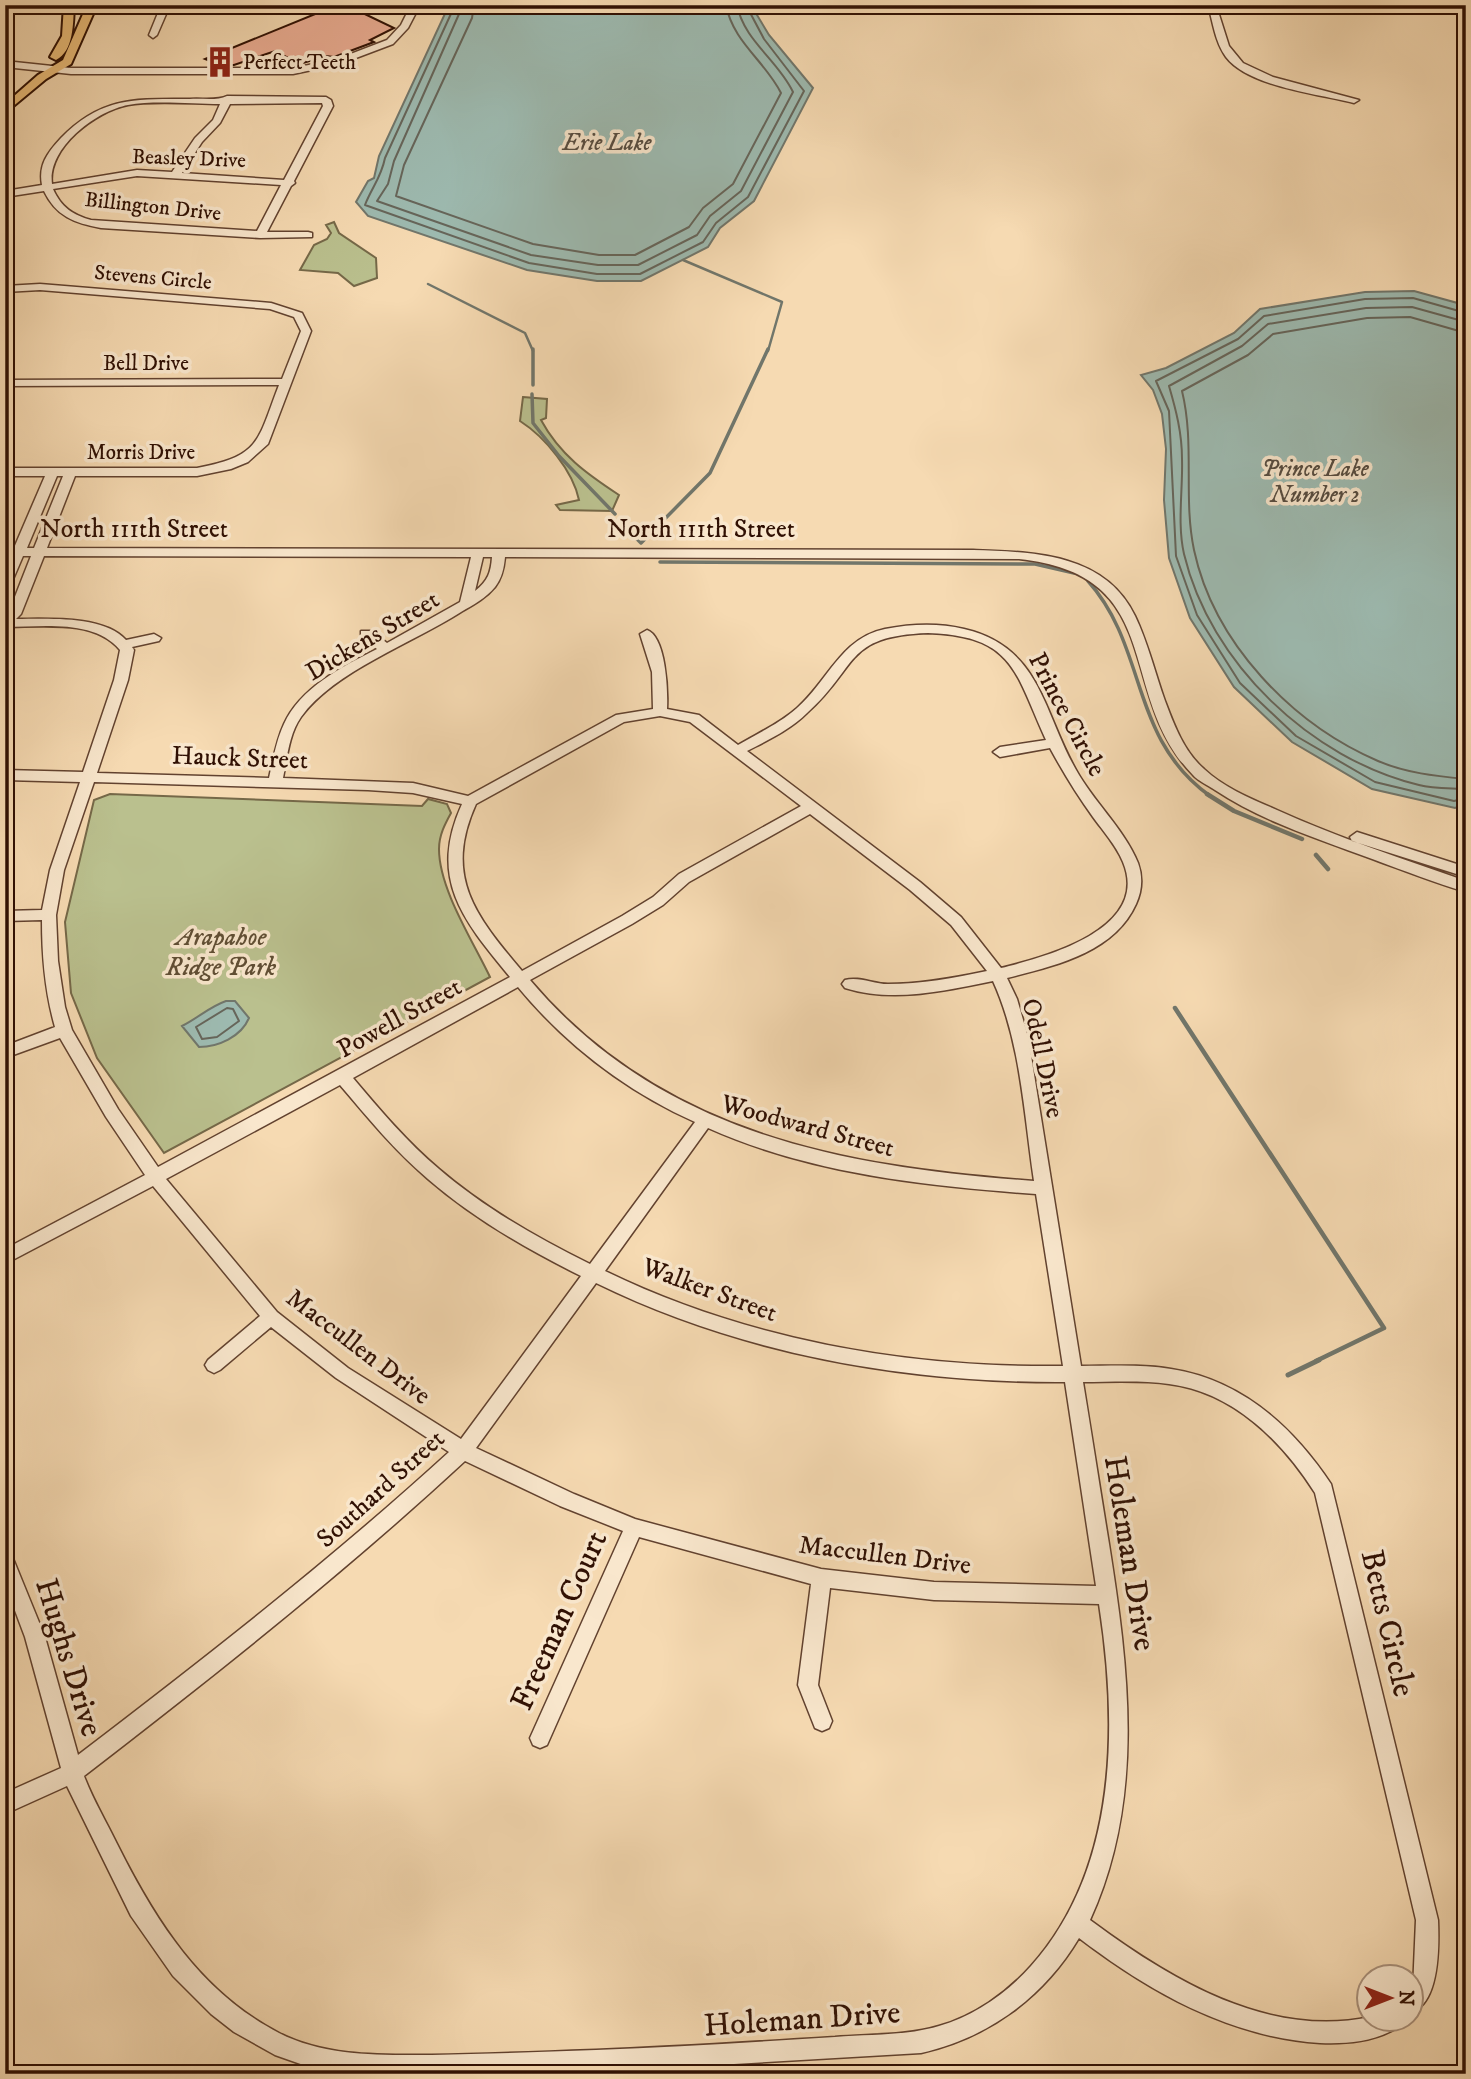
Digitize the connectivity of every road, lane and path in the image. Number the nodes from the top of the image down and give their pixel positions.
1 (69, 5) edge
2 (416, 5) edge
3 (1212, 5) edge
4 (91, 7) edge
5 (165, 8) edge
6 (153, 35) dead end
7 (5, 66) edge
8 (56, 69) junction
9 (200, 71) junction
10 (190, 93) junction
11 (227, 99) junction
12 (1354, 100) dead end
13 (5, 110) edge
14 (176, 174) junction
15 (290, 183) junction
16 (48, 188) junction
17 (5, 194) edge
18 (260, 235) junction
19 (308, 235) dead end
20 (5, 289) edge
21 (286, 382) junction
22 (5, 383) edge
23 (5, 472) edge
24 (53, 472) junction
25 (70, 472) junction
26 (5, 552) edge
27 (20, 552) junction
28 (40, 552) junction
29 (478, 553) junction
30 (499, 553) junction
31 (5, 584) edge
32 (466, 604) junction
33 (5, 622) edge
34 (366, 635) dead end
35 (647, 635) dead end
36 (154, 638) dead end
37 (124, 645) junction
38 (387, 650) junction
39 (660, 712) junction
40 (1054, 743) junction
41 (739, 750) junction
42 (1000, 752) dead end
43 (5, 775) edge
44 (88, 776) junction
45 (275, 783) junction
46 (470, 801) junction
47 (809, 808) junction
48 (1261, 809) junction
49 (1466, 872) edge
50 (1466, 887) edge
51 (49, 915) junction
52 (5, 916) edge
53 (997, 973) junction
54 (517, 979) junction
55 (850, 984) dead end
56 (64, 1030) junction
57 (5, 1052) edge
58 (342, 1077) junction
59 (704, 1123) junction
60 (156, 1178) junction
61 (1043, 1188) junction
62 (5, 1257) edge
63 (594, 1273) junction
64 (271, 1317) junction
65 (214, 1365) dead end
66 (1072, 1374) junction
67 (1130, 1374) joint
68 (463, 1451) junction
69 (634, 1527) junction
70 (5, 1562) edge
71 (821, 1578) junction
72 (1105, 1595) junction
73 (822, 1721) dead end
74 (540, 1738) dead end
75 (72, 1773) junction
76 (5, 1804) edge
77 (1078, 1924) junction
78 (1426, 1965) edge
79 (1356, 2031) edge

1 - 8 main road
2 - 9 street
3 - 12 street
4 - 5 street
4 - 8 main road
5 - 6 street
7 - 8 street
8 - 9 street
8 - 13 main road
9 - 10 street
10 - 11 street, Billington Drive
10 - 16 street, Billington Drive
11 - 14 street
11 - 15 street, Billington Drive
14 - 15 street, Beasley Drive
14 - 16 street, Beasley Drive
15 - 18 street
16 - 17 street, Beasley Drive
16 - 18 street, Billington Drive
18 - 19 street, Billington Drive
20 - 21 street, Stevens Circle
21 - 22 street, Bell Drive
21 - 25 street, Morris Drive
23 - 24 street
24 - 25 street
24 - 27 street, Morris Drive
25 - 28 street, Morris Drive
26 - 27 street, North 111th Street
27 - 28 street, North 111th Street
27 - 31 street, Morris Drive
28 - 29 street, North 111th Street
28 - 33 street, Morris Drive
29 - 30 street, North 111th Street
29 - 32 street, Dickens Street
30 - 32 street, Dickens Street
30 - 48 street, North 111th Street
32 - 38 street, Dickens Street
33 - 37 street
34 - 38 street
35 - 39 street
36 - 37 street
37 - 44 street, Maccullen Drive
38 - 45 street, Dickens Street
39 - 41 street, Odell Drive
39 - 46 street
40 - 41 street, Prince Circle
40 - 42 street
40 - 53 street, Prince Circle
41 - 47 street, Odell Drive
43 - 44 street, Hauck Street
44 - 45 street, Hauck Street
44 - 51 street, Maccullen Drive
45 - 46 street, Hauck Street
46 - 54 street, Woodward Street
47 - 53 street, Odell Drive
47 - 54 street, Powell Street
48 - 49 street, North 111th Street
48 - 50 street, North 111th Street
51 - 52 street
51 - 56 street, Maccullen Drive
53 - 55 street, Prince Circle
53 - 61 street, Odell Drive
54 - 58 street, Powell Street
54 - 59 street, Woodward Street
56 - 57 street
56 - 60 street, Maccullen Drive
58 - 60 street, Powell Street
58 - 63 street, Walker Street
59 - 61 street, Woodward Street
59 - 63 street, Southard Street
60 - 62 street, Powell Street
60 - 64 street, Maccullen Drive
61 - 66 street, Odell Drive
63 - 66 street, Walker Street
63 - 68 street, Southard Street
64 - 65 street
64 - 68 street, Maccullen Drive
66 - 67 street, Walker Street
66 - 72 street, Holeman Drive
67 - 78 street, Betts Circle
68 - 69 street, Maccullen Drive
68 - 75 street, Southard Street
69 - 71 street, Maccullen Drive
69 - 74 street, Freeman Court
70 - 75 street, Hughs Drive
71 - 72 street, Maccullen Drive
71 - 73 street
72 - 77 street, Holeman Drive
75 - 76 street, Southard Street
75 - 77 street, Holeman Drive
77 - 79 street

